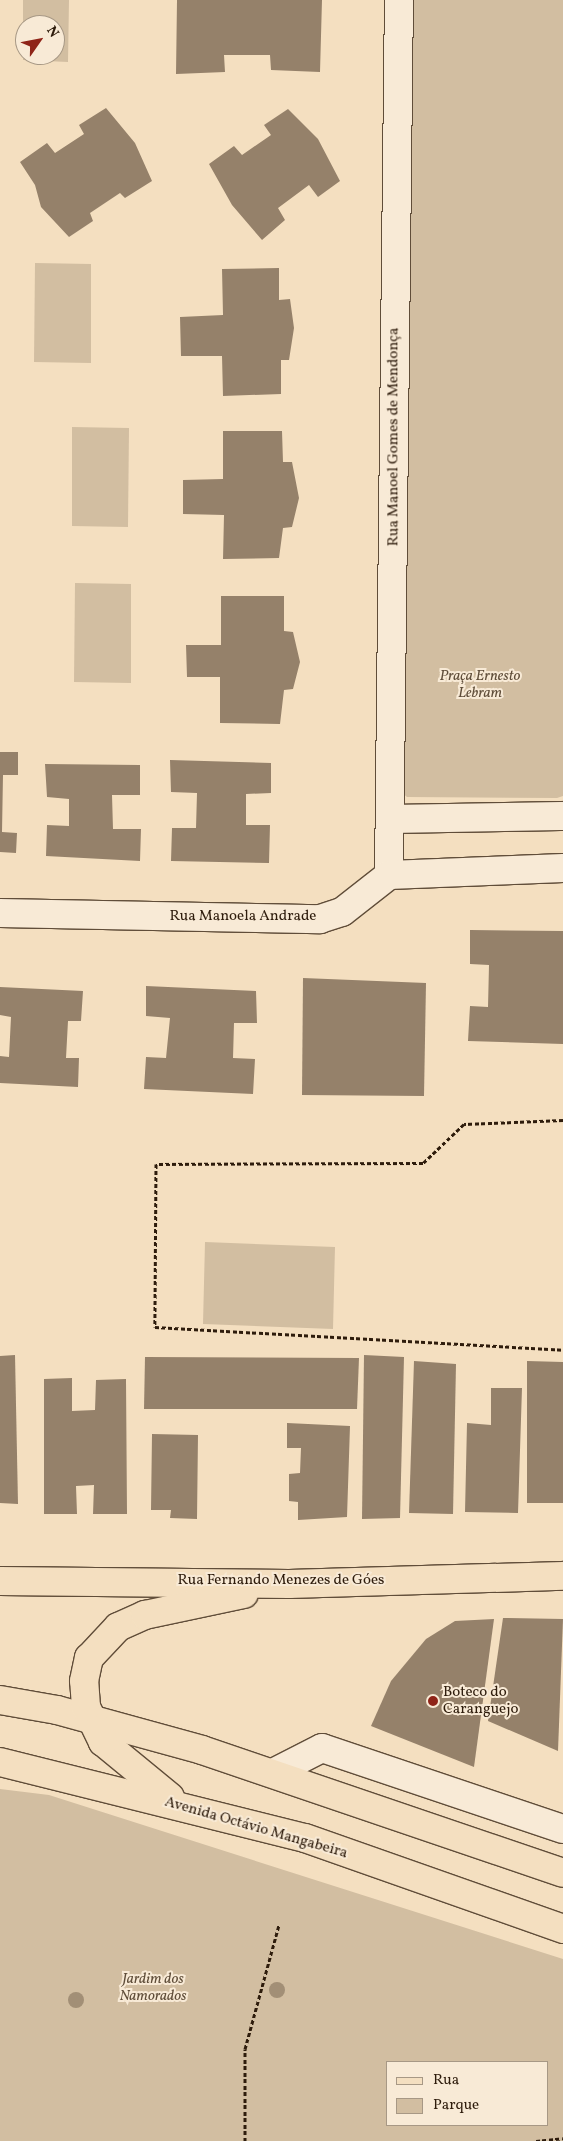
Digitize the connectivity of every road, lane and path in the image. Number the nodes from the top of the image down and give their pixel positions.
1 (398, 0) edge
2 (563, 816) edge
3 (391, 819) junction
4 (563, 868) edge
5 (389, 875) junction
6 (0, 913) edge
7 (563, 1120) edge
8 (563, 1350) edge
9 (563, 1576) edge
10 (0, 1581) edge
11 (289, 1584) junction
12 (0, 1700) edge
13 (90, 1719) junction
14 (0, 1762) edge
15 (273, 1773) junction
16 (176, 1805) junction
17 (563, 1829) edge
18 (563, 1873) edge
19 (279, 1925) dead end
20 (563, 1929) edge
21 (563, 2138) edge
22 (245, 2141) edge
23 (536, 2141) edge

1 - 3 street, Rua Manoel Gomes de Mendonça
2 - 3 street
3 - 5 street, Rua Manoel Gomes de Mendonça
4 - 5 street
5 - 6 street, Rua Manoela Andrade
7 - 8 path
9 - 11 main road, Rua Fernando Menezes de Góes
10 - 11 main road, Rua Fernando Menezes de Góes
11 - 13 main road
12 - 13 main road
13 - 15 main road
13 - 16 main road
14 - 16 main road, Avenida Octávio Mangabeira
15 - 17 street
15 - 18 main road
16 - 20 main road, Avenida Octávio Mangabeira
19 - 22 path
21 - 23 path

